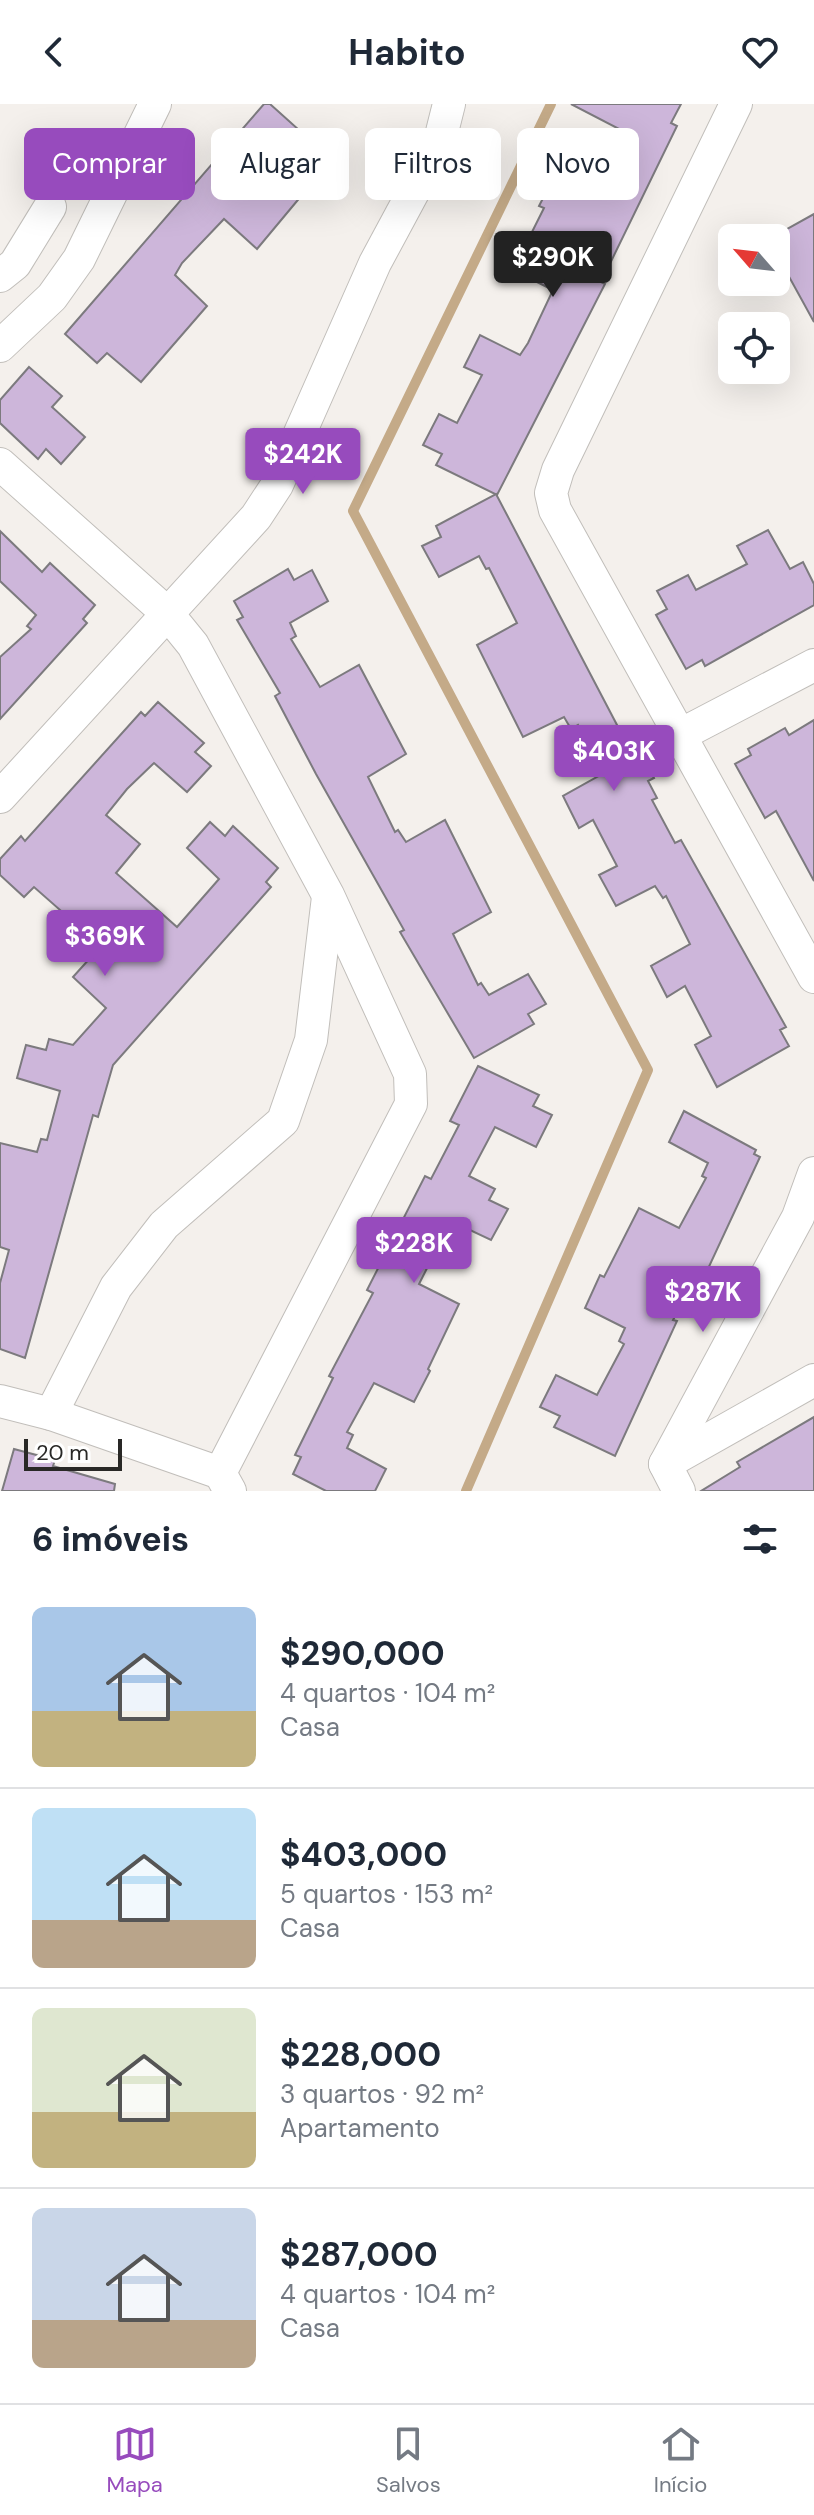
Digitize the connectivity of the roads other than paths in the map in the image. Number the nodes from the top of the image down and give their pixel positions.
1 (155, 104) edge
2 (449, 104) edge
3 (736, 104) edge
4 (50, 207) dead end
5 (0, 276) edge
6 (0, 346) edge
7 (0, 464) edge
8 (167, 613) junction
9 (814, 665) edge
10 (682, 734) junction
11 (0, 797) edge
12 (328, 895) junction
13 (814, 977) edge
14 (814, 1173) edge
15 (814, 1380) edge
16 (0, 1401) edge
17 (51, 1414) junction
18 (672, 1478) edge
19 (225, 1482) edge

1 - 6 street
2 - 8 street
3 - 10 street
4 - 5 street
7 - 8 street
8 - 11 street
8 - 12 street
9 - 10 street
10 - 13 street
12 - 17 street
12 - 19 street
14 - 18 street
15 - 18 street
16 - 17 street
17 - 19 street

